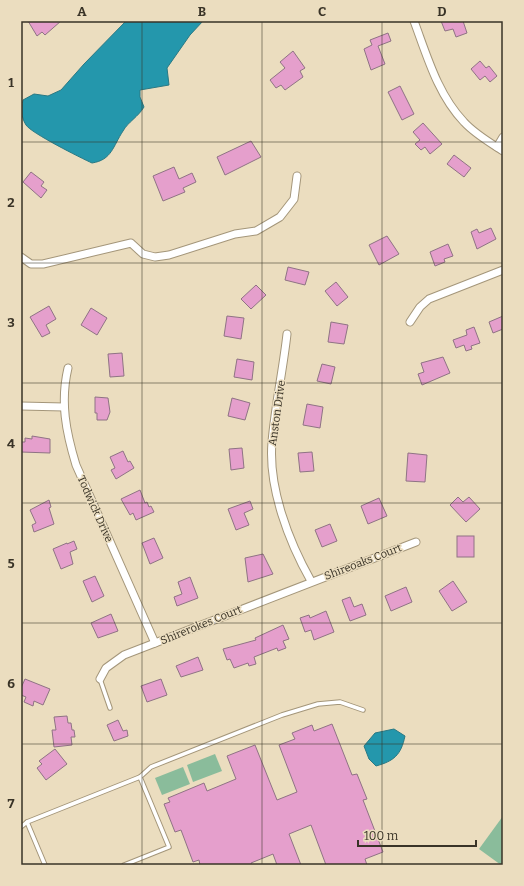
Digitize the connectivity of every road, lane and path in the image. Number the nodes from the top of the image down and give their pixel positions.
1 (414, 21) edge
2 (503, 137) edge
3 (500, 149) edge
4 (296, 176) dead end
5 (21, 257) edge
6 (503, 270) edge
7 (410, 322) dead end
8 (286, 334) dead end
9 (68, 368) dead end
10 (21, 406) edge
11 (64, 407) junction
12 (416, 542) dead end
13 (311, 581) junction
14 (155, 643) junction
15 (100, 679) joint
16 (110, 708) dead end
17 (363, 710) dead end
18 (140, 776) junction
19 (27, 822) junction
20 (21, 827) edge
21 (45, 865) edge
22 (124, 865) edge

1 - 3 street
2 - 3 street
4 - 5 street
6 - 7 street
8 - 13 street, Anston Drive
9 - 11 street, Todwick Drive
10 - 11 street
11 - 14 street, Todwick Drive
12 - 13 street, Shireoaks Court
13 - 14 street, Shirerokes Court
14 - 15 street, Shirerokes Court
15 - 16 lane
17 - 18 lane
18 - 19 lane
18 - 22 lane
19 - 20 lane
19 - 21 lane

